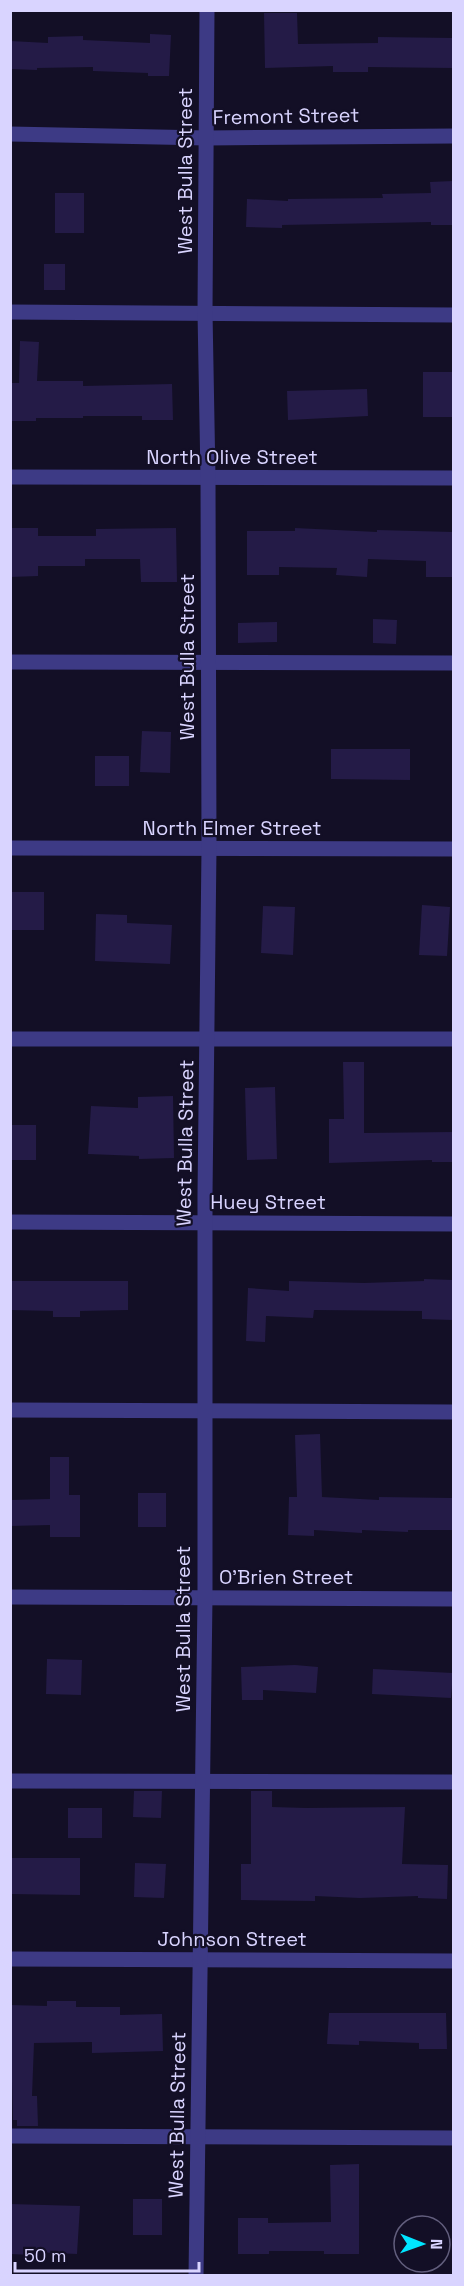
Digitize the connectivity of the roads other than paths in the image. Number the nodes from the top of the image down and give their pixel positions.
1 (207, 10) edge
2 (10, 134) edge
3 (453, 136) edge
4 (207, 138) junction
5 (10, 312) edge
6 (205, 312) junction
7 (453, 315) edge
8 (10, 477) edge
9 (208, 478) junction
10 (453, 478) edge
11 (10, 662) edge
12 (207, 662) junction
13 (453, 663) edge
14 (10, 848) edge
15 (208, 849) junction
16 (453, 849) edge
17 (10, 1039) edge
18 (453, 1039) edge
19 (207, 1040) junction
20 (10, 1222) edge
21 (205, 1222) junction
22 (453, 1224) edge
23 (10, 1410) edge
24 (205, 1411) junction
25 (453, 1412) edge
26 (10, 1598) edge
27 (205, 1598) junction
28 (453, 1599) edge
29 (10, 1781) edge
30 (203, 1781) junction
31 (453, 1782) edge
32 (10, 1959) edge
33 (201, 1960) junction
34 (453, 1962) edge
35 (10, 2136) edge
36 (197, 2137) junction
37 (453, 2138) edge
38 (196, 2276) edge

1 - 4 street, West Bulla Street
2 - 4 street, Fremont Street
3 - 4 street, Fremont Street
4 - 6 street, West Bulla Street
5 - 6 street
6 - 7 street
6 - 9 street, West Bulla Street
8 - 9 street, North Olive Street
9 - 10 street, North Olive Street
9 - 12 street, West Bulla Street
11 - 12 street
12 - 13 street
12 - 15 street, West Bulla Street
14 - 15 street, North Elmer Street
15 - 16 street, North Elmer Street
15 - 19 street, West Bulla Street
17 - 19 street
18 - 19 street
19 - 21 street, West Bulla Street
20 - 21 street, Huey Street
21 - 22 street, Huey Street
21 - 24 street, West Bulla Street
23 - 24 street
24 - 25 street
24 - 27 street, West Bulla Street
26 - 27 street, O'Brien Street
27 - 28 street, O'Brien Street
27 - 30 street, West Bulla Street
29 - 30 street
30 - 31 street
30 - 33 street, West Bulla Street
32 - 33 street, Johnson Street
33 - 34 street, Johnson Street
33 - 36 street, West Bulla Street
35 - 36 street
36 - 37 street
36 - 38 street, West Bulla Street

